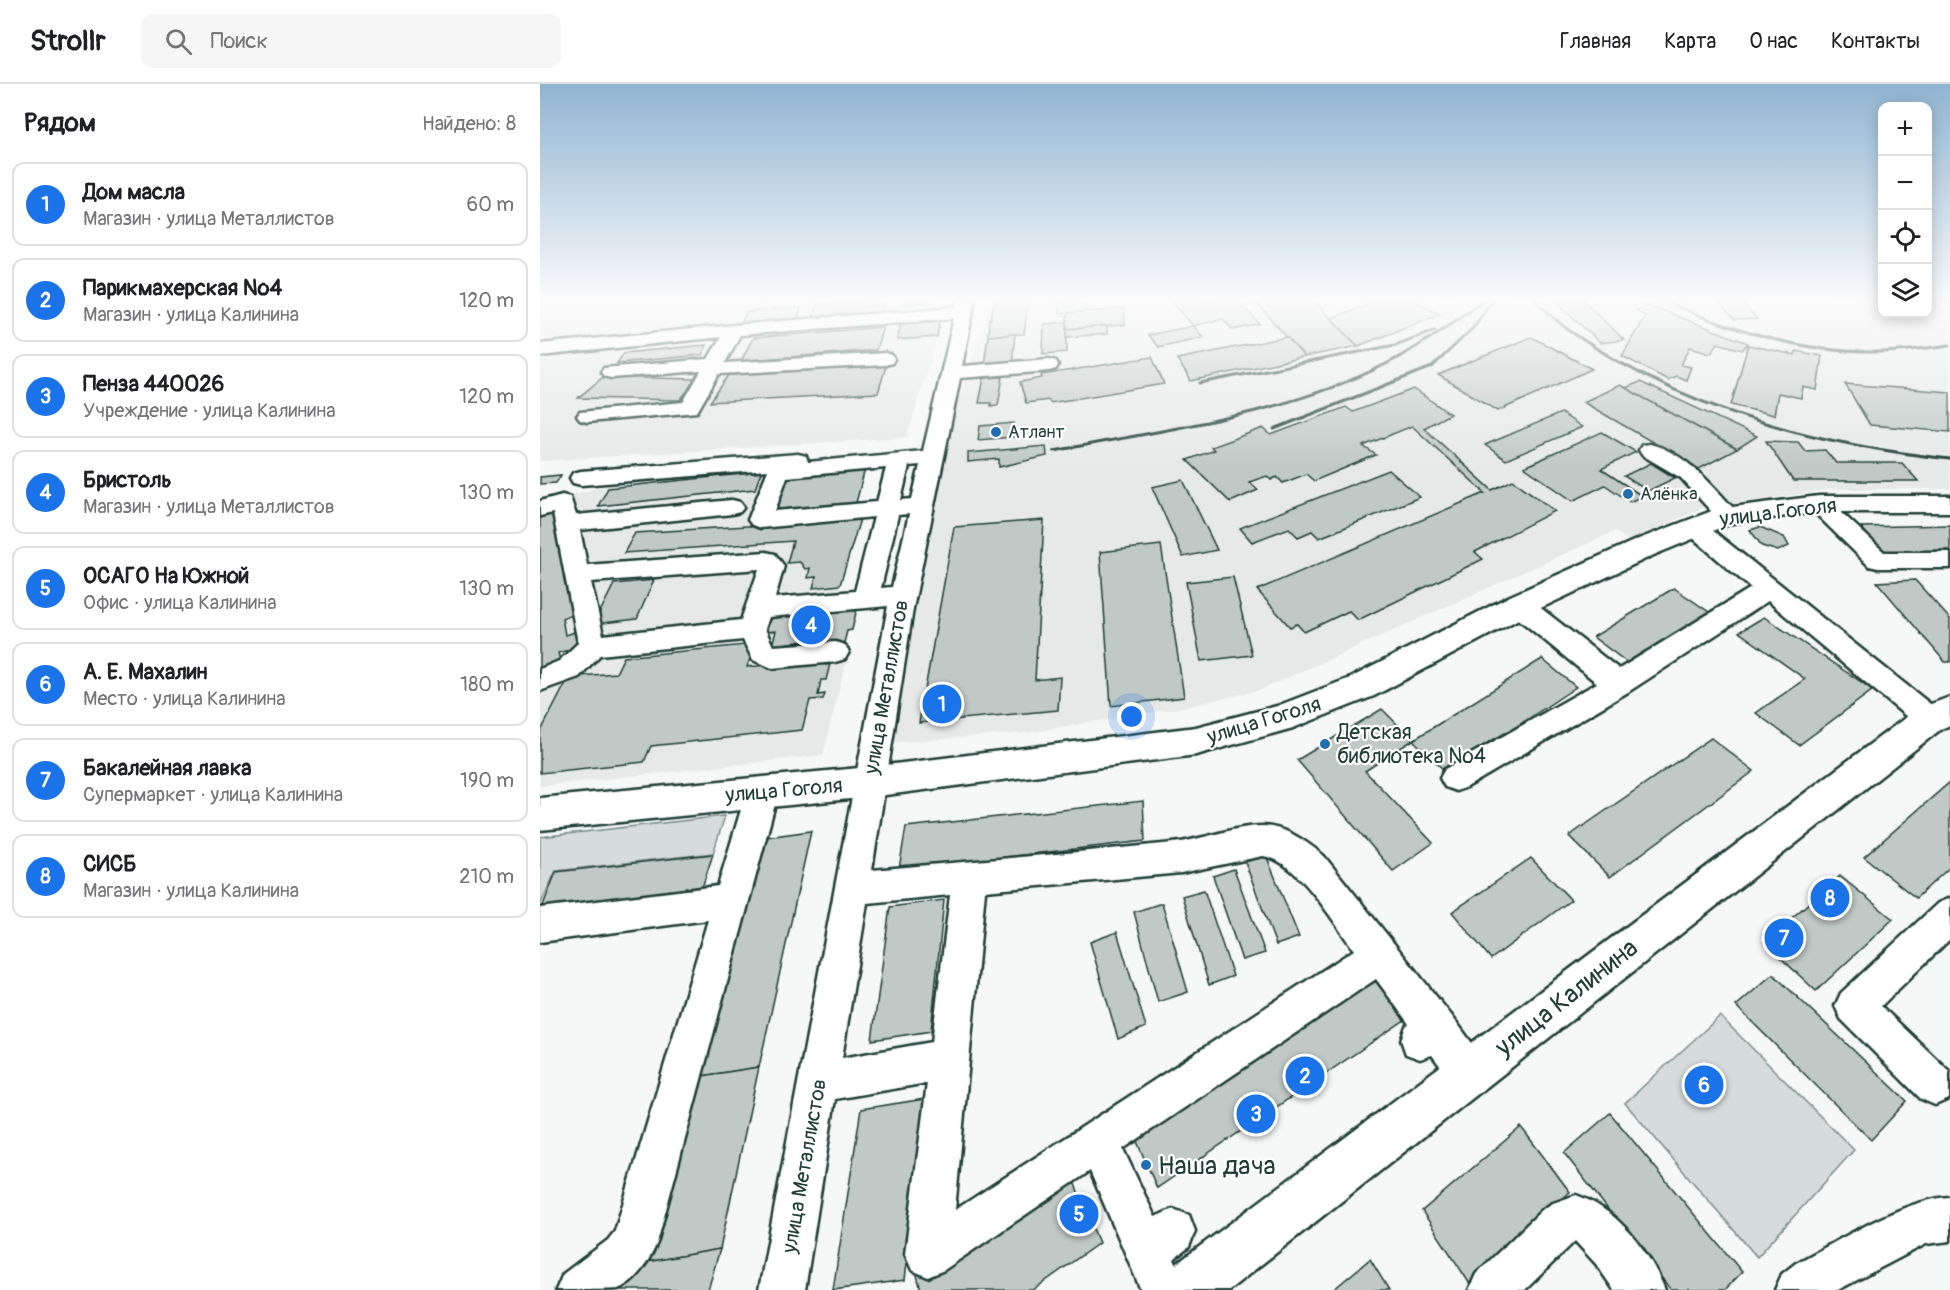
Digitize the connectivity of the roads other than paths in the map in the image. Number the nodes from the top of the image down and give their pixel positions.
1 (721, 356) edge
2 (955, 356) edge
3 (885, 359) dead end
4 (1049, 365) dead end
5 (715, 367) junction
6 (611, 372) dead end
7 (952, 373) junction
8 (587, 416) dead end
9 (1650, 450) dead end
10 (912, 457) junction
11 (581, 478) dead end
12 (1819, 504) junction
13 (1950, 504) edge
14 (923, 505) junction
15 (732, 507) dead end
16 (886, 508) junction
17 (540, 509) edge
18 (1727, 515) junction
19 (567, 524) junction
20 (1694, 527) junction
21 (1950, 560) edge
22 (577, 574) junction
23 (1770, 588) junction
24 (903, 595) junction
25 (866, 598) junction
26 (1519, 605) junction
27 (755, 619) junction
28 (592, 646) junction
29 (835, 652) dead end
30 (540, 680) edge
31 (1618, 684) junction
32 (1940, 714) edge
33 (1456, 778) dead end
34 (870, 782) junction
35 (762, 793) junction
36 (542, 818) edge
37 (969, 877) junction
38 (851, 888) junction
39 (730, 901) junction
40 (1950, 915) edge
41 (540, 925) edge
42 (1381, 954) junction
43 (950, 1059) junction
44 (1469, 1072) junction
45 (818, 1082) junction
46 (1935, 1085) dead end
47 (1098, 1141) junction
48 (1950, 1219) edge
49 (1161, 1258) edge
50 (579, 1290) edge
51 (782, 1290) edge
52 (1186, 1290) edge
53 (1492, 1290) edge
54 (1642, 1290) edge
55 (1798, 1290) edge

1 - 5 street
2 - 7 street, улица Металлистов
3 - 5 street
4 - 7 street
5 - 6 street
5 - 8 street
7 - 10 street, улица Металлистов
9 - 18 street
10 - 11 street
10 - 14 street, улица Металлистов
10 - 16 street
10 - 16 street
12 - 13 main road, улица Гоголя
12 - 18 main road, улица Гоголя
12 - 21 street
14 - 16 street
14 - 24 street, улица Металлистов
15 - 19 street
16 - 25 street
17 - 19 street
18 - 20 main road, улица Гоголя
19 - 22 street
20 - 23 street
20 - 26 main road, улица Гоголя
22 - 27 street
22 - 28 street
23 - 31 street
23 - 32 street
24 - 25 street
24 - 34 street, улица Металлистов
25 - 27 street
26 - 31 street
26 - 34 main road, улица Гоголя
27 - 28 street
27 - 29 street
28 - 30 street
31 - 33 street
32 - 44 main road, улица Калинина
34 - 35 main road, улица Гоголя
34 - 38 street, улица Металлистов
35 - 36 main road, улица Гоголя
35 - 39 street
37 - 38 street
37 - 42 street
37 - 43 street
38 - 45 street, улица Металлистов
39 - 41 street
39 - 50 street
40 - 46 street
42 - 44 street
42 - 47 street
43 - 45 street
43 - 47 street
44 - 52 main road, улица Калинина
45 - 51 street, улица Металлистов
47 - 49 street
48 - 55 street
53 - 54 street

